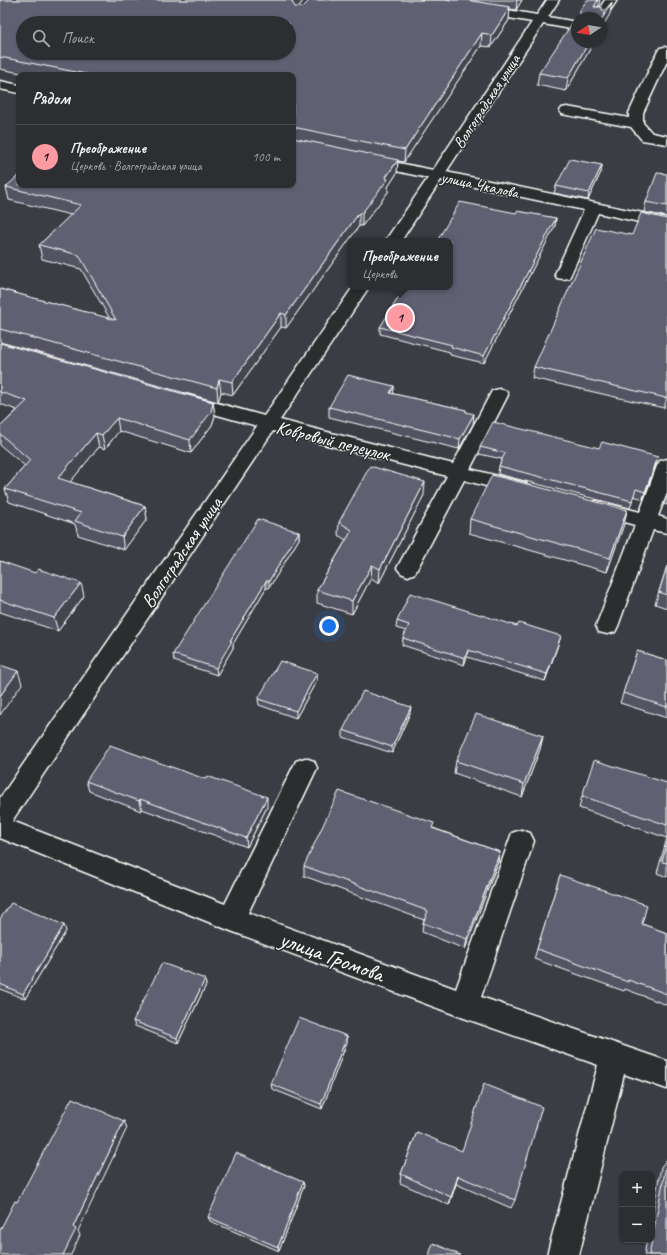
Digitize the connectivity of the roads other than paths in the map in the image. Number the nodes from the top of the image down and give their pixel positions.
1 (427, 0) edge
2 (553, 0) edge
3 (611, 0) edge
4 (603, 12) edge
5 (540, 19) junction
6 (571, 25) edge
7 (666, 51) dead end
8 (0, 85) edge
9 (16, 88) edge
10 (567, 111) dead end
11 (636, 124) junction
12 (667, 140) edge
13 (353, 158) edge
14 (438, 175) junction
15 (593, 208) junction
16 (667, 224) edge
17 (395, 238) edge
18 (563, 274) dead end
19 (359, 290) edge
20 (498, 395) dead end
21 (172, 396) edge
22 (268, 423) junction
23 (667, 466) edge
24 (458, 472) junction
25 (534, 492) edge
26 (579, 503) edge
27 (647, 521) junction
28 (667, 526) edge
29 (408, 568) dead end
30 (607, 626) dead end
31 (305, 768) dead end
32 (0, 818) edge
33 (0, 827) edge
34 (521, 841) dead end
35 (231, 919) junction
36 (464, 1005) junction
37 (614, 1057) junction
38 (667, 1075) edge
39 (563, 1255) edge

1 - 5 street
2 - 5 street, Волгоградская улица
3 - 4 street
5 - 6 street
5 - 14 street, Волгоградская улица
7 - 11 street
8 - 9 street
10 - 11 street
11 - 12 street
13 - 14 street, улица Чкалова
14 - 15 street, улица Чкалова
14 - 17 street, Волгоградская улица
15 - 16 street, улица Чкалова
15 - 18 street
19 - 22 street, Волгоградская улица
20 - 24 street
21 - 22 street, Ковровый переулок
22 - 24 street, Ковровый переулок
22 - 32 street, Волгоградская улица
23 - 27 street
24 - 25 street, Ковровый переулок
24 - 29 street
26 - 27 street
27 - 28 street
27 - 30 street
31 - 35 street
33 - 35 street, улица Громова
34 - 36 street
35 - 36 street, улица Громова
36 - 37 street, улица Громова
37 - 38 street, улица Громова
37 - 39 street

